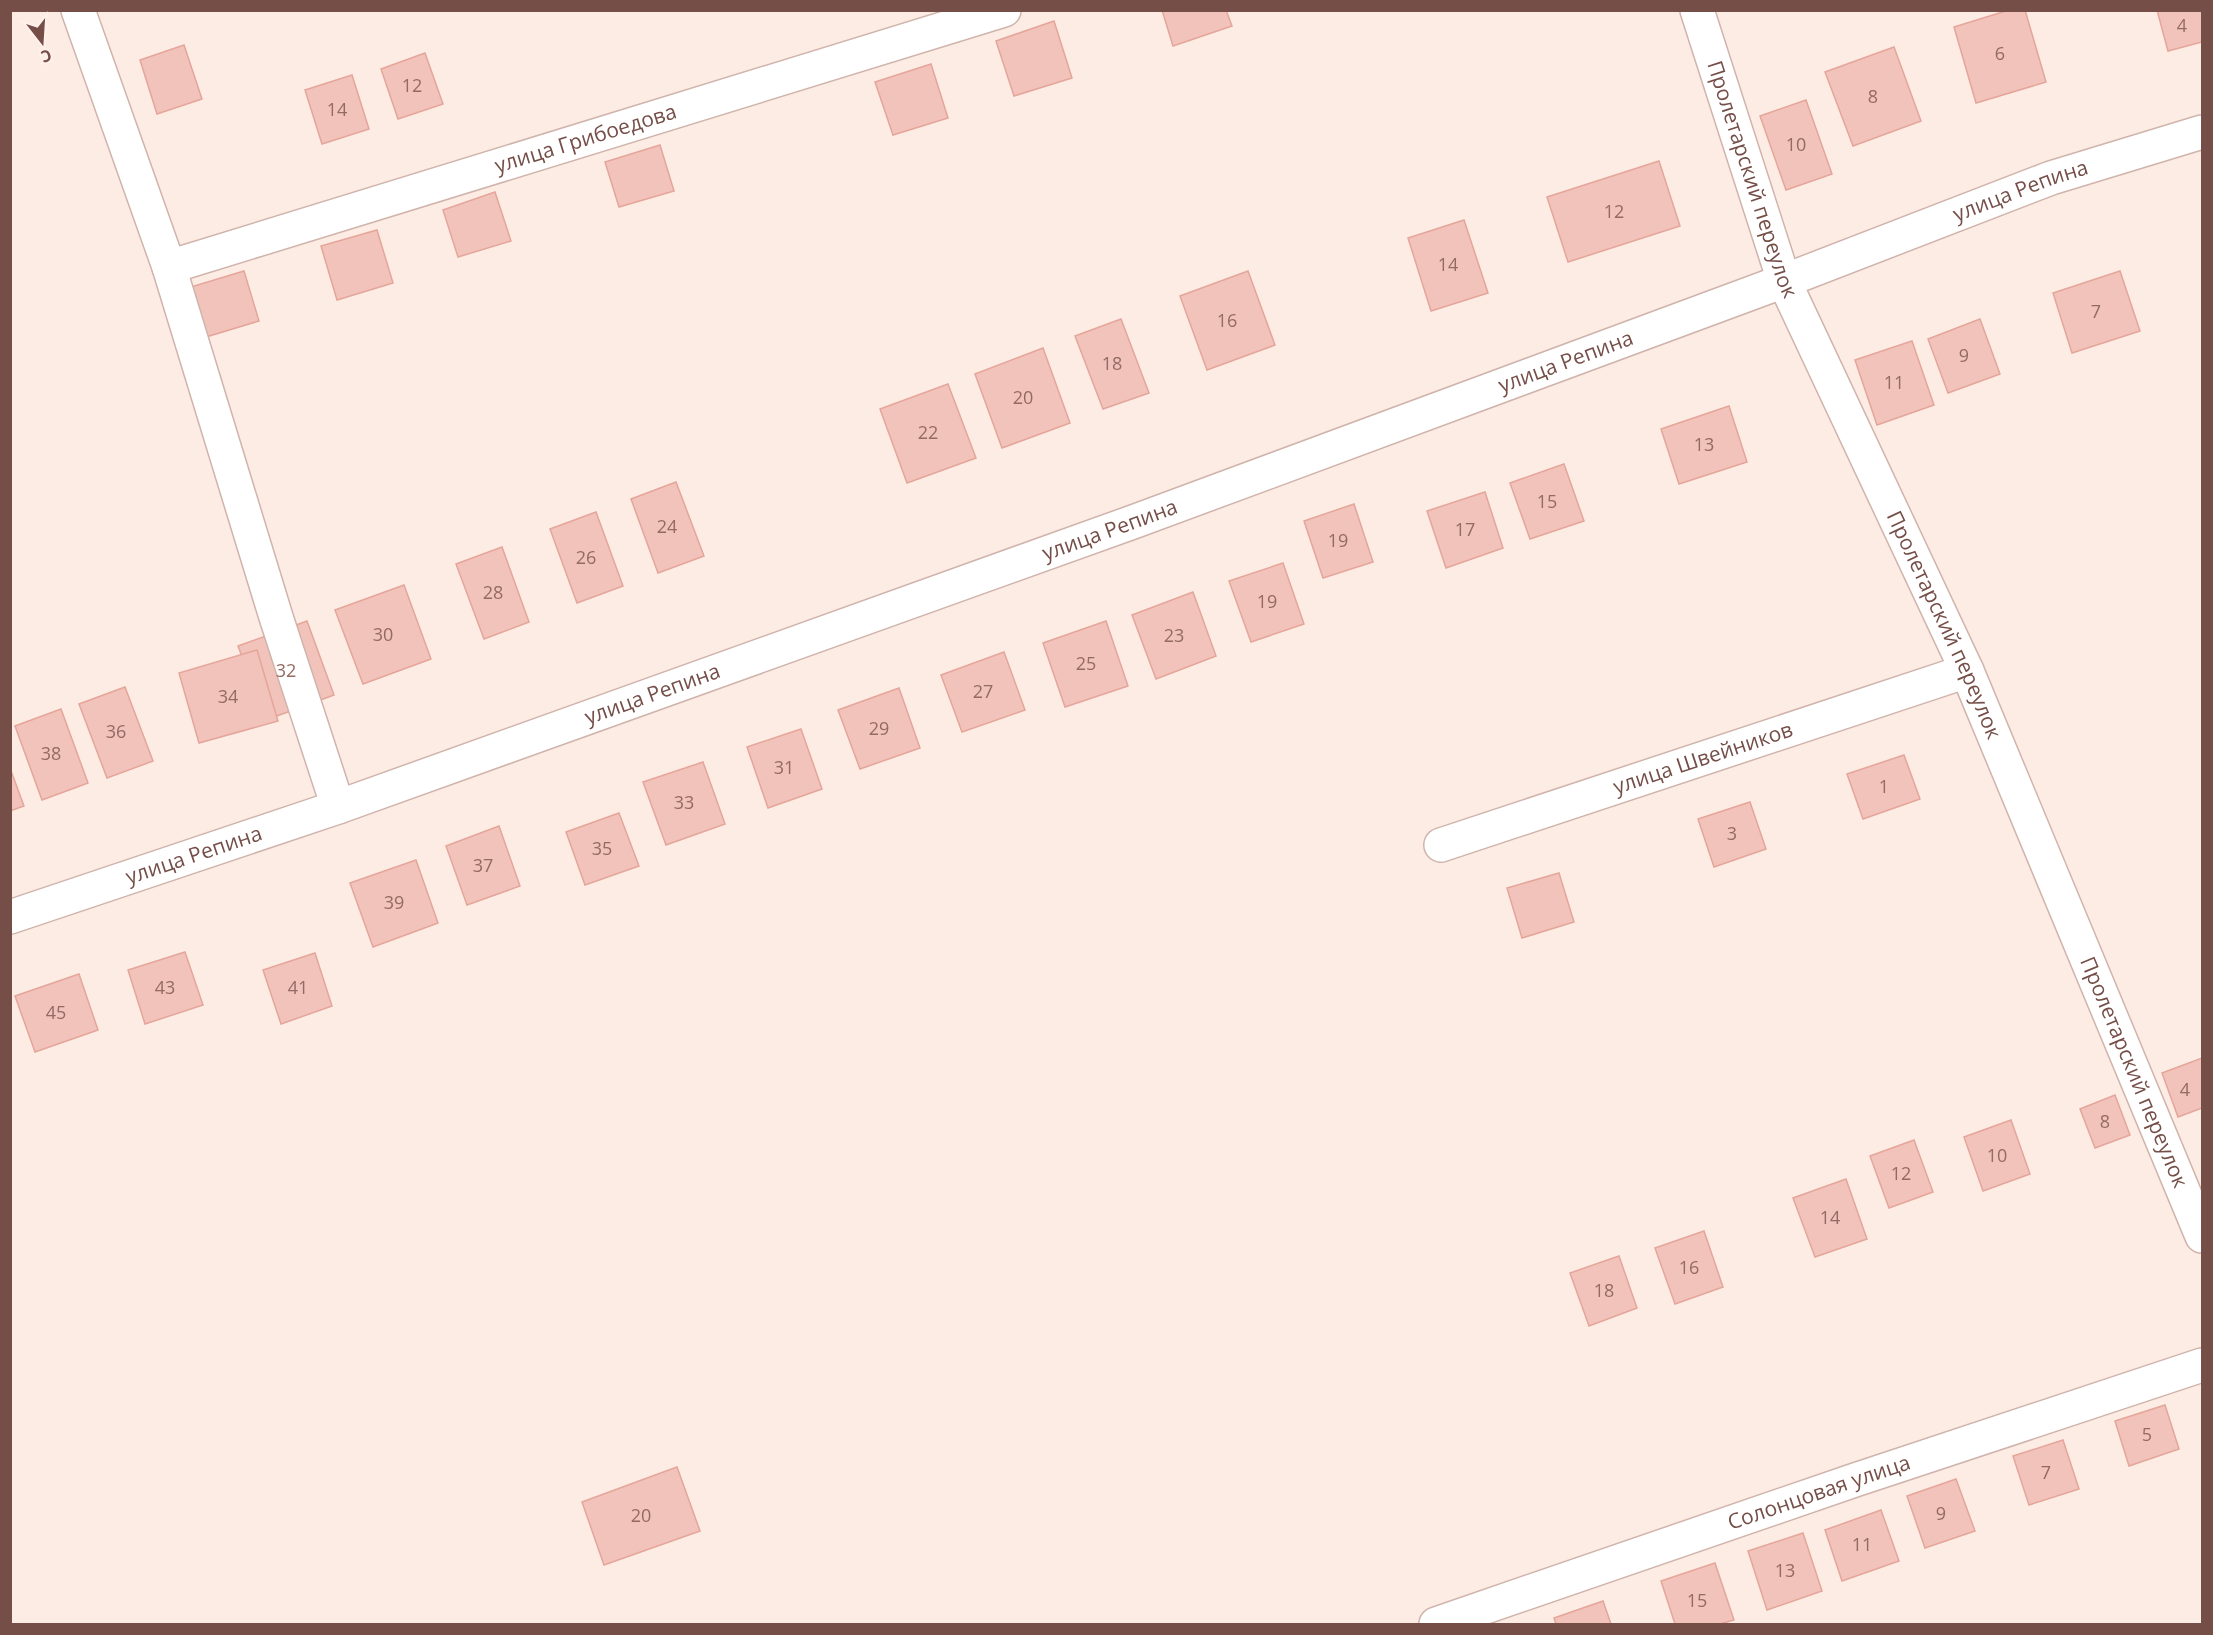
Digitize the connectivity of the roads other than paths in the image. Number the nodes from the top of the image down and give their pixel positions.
1 (78, 10) edge
2 (1004, 10) edge
3 (1696, 10) edge
4 (2202, 132) edge
5 (169, 267) junction
6 (1784, 281) junction
7 (1967, 671) junction
8 (338, 807) junction
9 (1441, 845) dead end
10 (10, 916) edge
11 (2202, 1236) edge
12 (2202, 1365) edge
13 (1436, 1624) edge

1 - 5 street
2 - 5 street, улица Грибоедова
3 - 6 street, Пролетарский переулок
4 - 6 street, улица Репина
5 - 8 street
6 - 7 street, Пролетарский переулок
6 - 8 street, улица Репина
7 - 9 street, улица Швейников
7 - 11 street, Пролетарский переулок
8 - 10 street, улица Репина
12 - 13 street, Солонцовая улица

